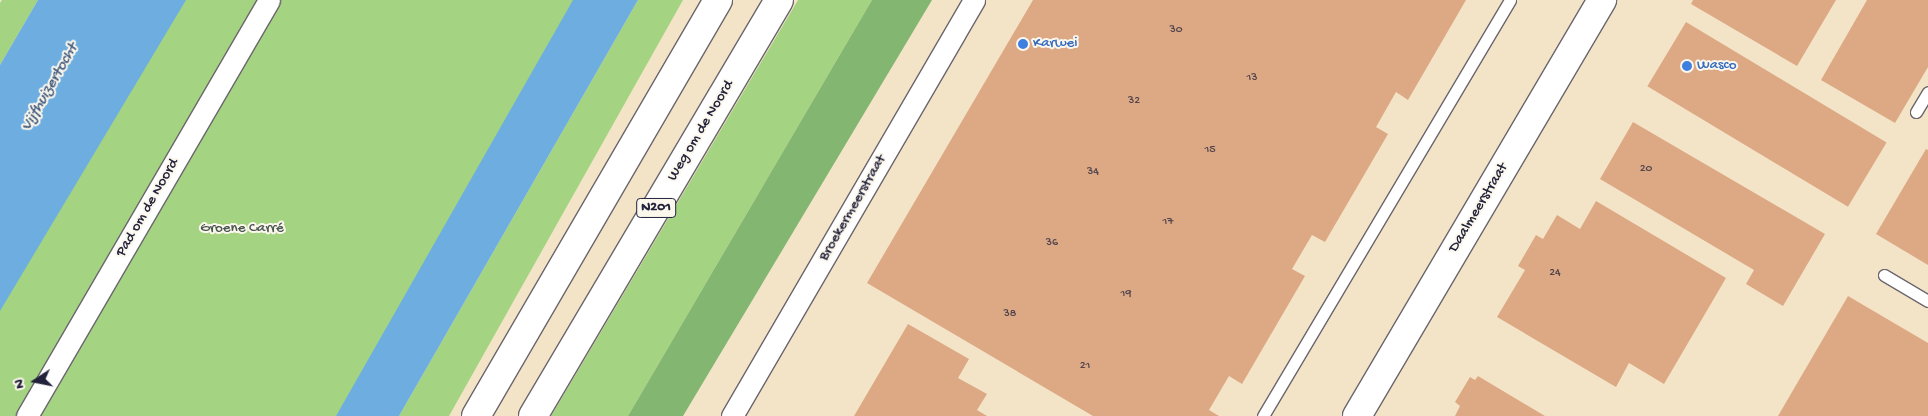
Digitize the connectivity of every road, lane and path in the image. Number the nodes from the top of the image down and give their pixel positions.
1 (269, 0) edge
2 (718, 0) edge
3 (779, 0) edge
4 (974, 0) edge
5 (1510, 0) edge
6 (1602, 0) edge
7 (1928, 92) edge
8 (1916, 112) dead end
9 (1884, 274) dead end
10 (1928, 301) edge
11 (27, 416) edge
12 (476, 416) edge
13 (533, 416) edge
14 (732, 416) edge
15 (1263, 416) edge
16 (1357, 416) edge

1 - 11 street, Pad om de Noord
2 - 12 main road
3 - 13 main road, Weg om de Noord / N201
4 - 14 street, Broekermeerstraat
5 - 15 lane
6 - 16 main road, Daalmeerstraat
7 - 8 lane
9 - 10 lane

